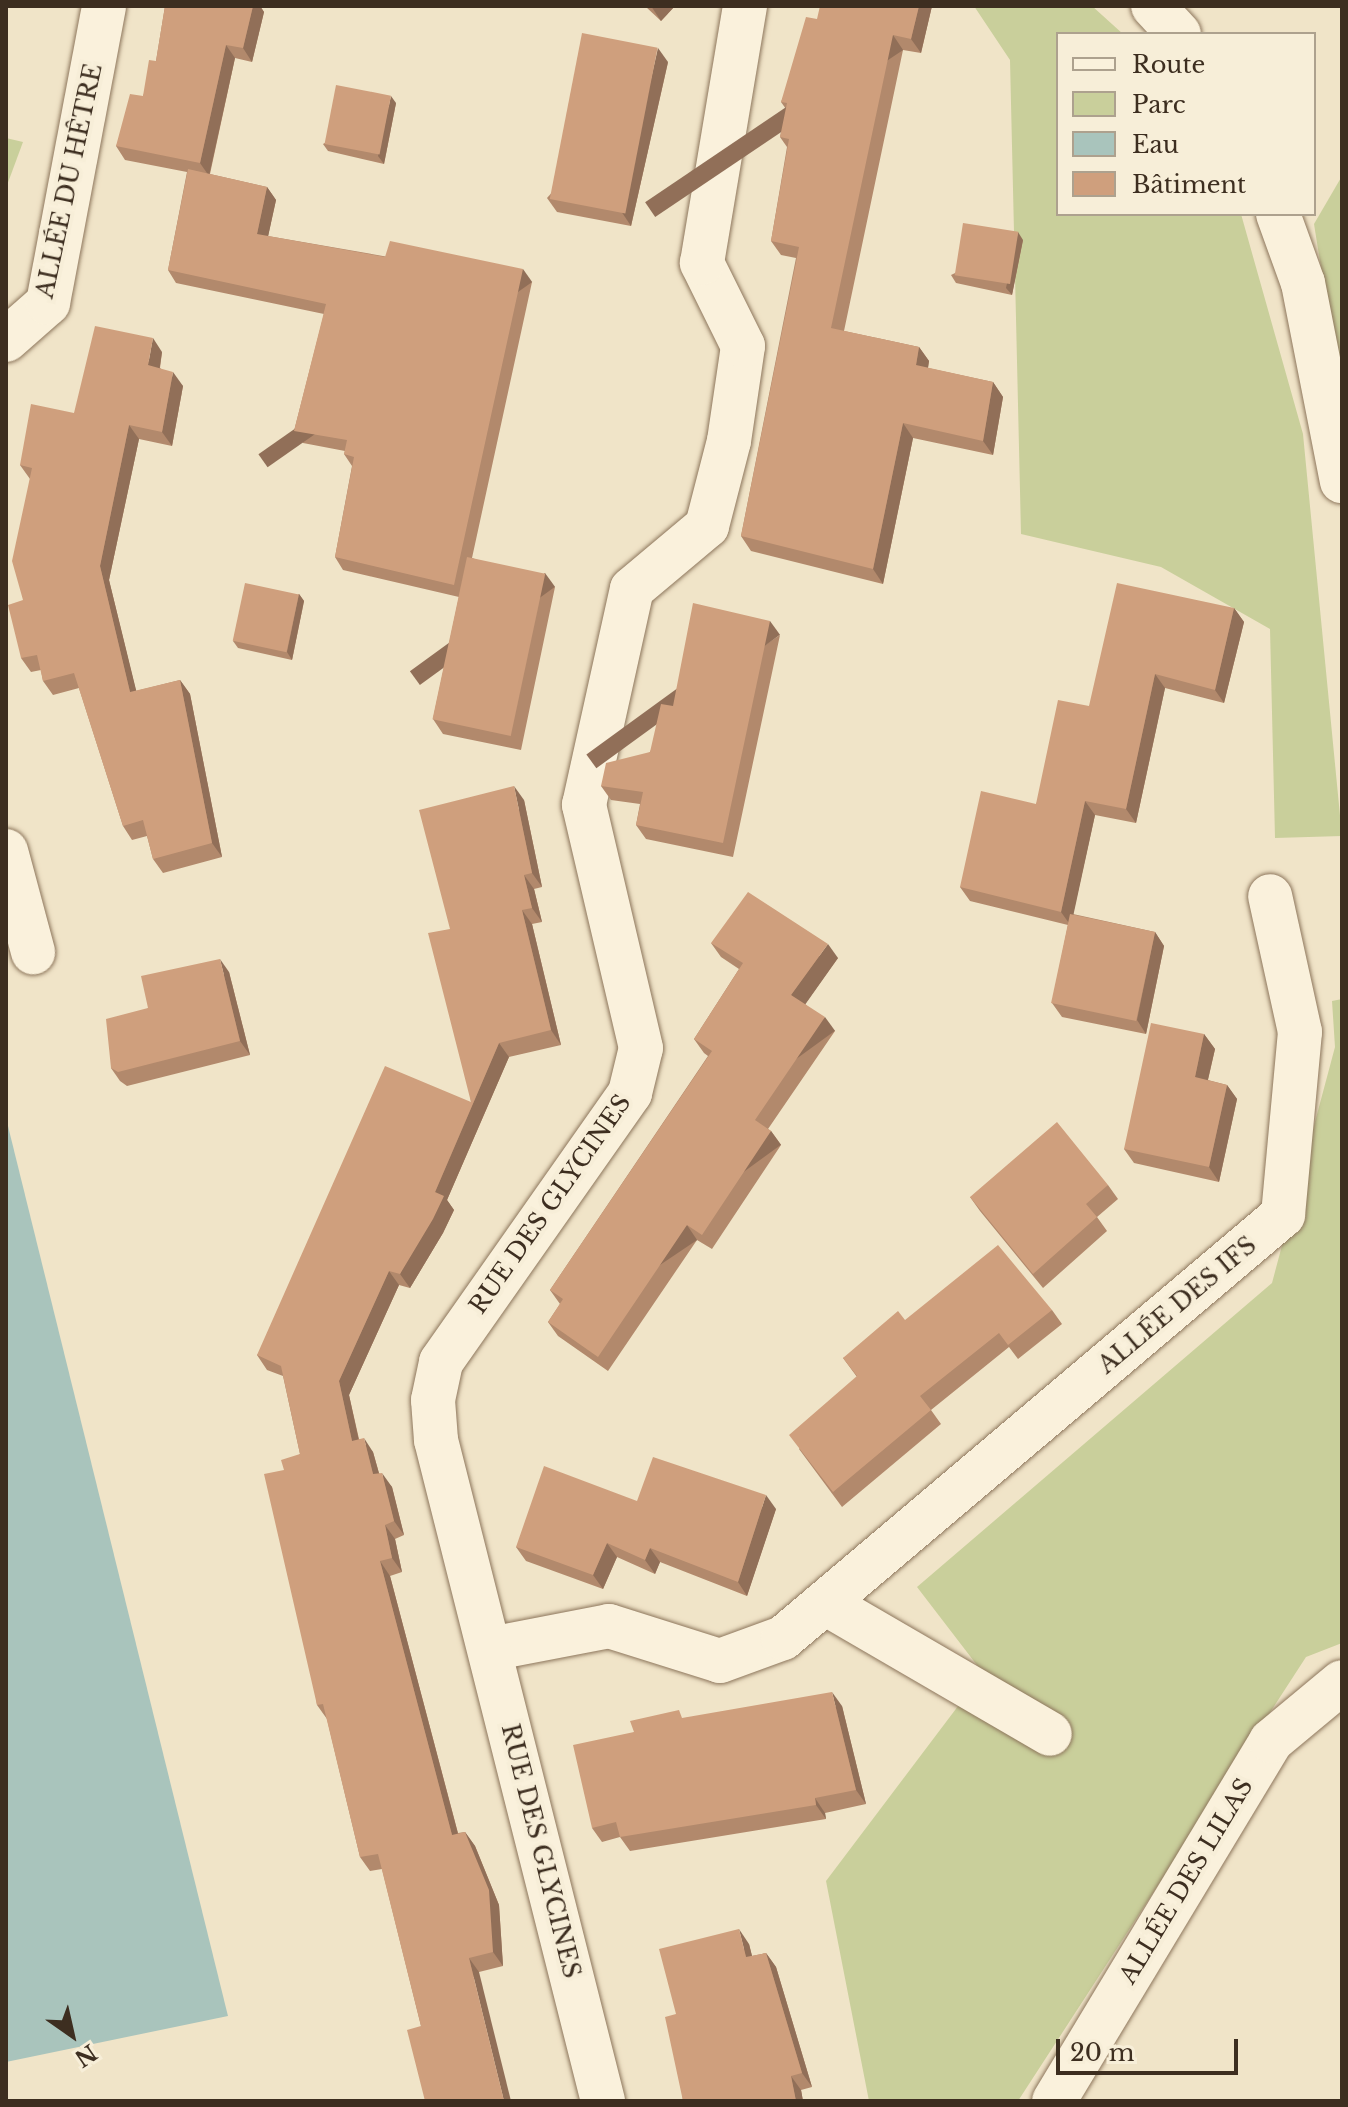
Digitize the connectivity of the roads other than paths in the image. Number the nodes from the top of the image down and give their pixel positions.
1 (104, 6) edge
2 (745, 6) edge
3 (1153, 6) edge
4 (1177, 32) edge
5 (1279, 216) edge
6 (6, 340) edge
7 (1342, 481) edge
8 (6, 851) edge
9 (1270, 896) dead end
10 (33, 952) dead end
11 (825, 1603) junction
12 (490, 1649) junction
13 (1342, 1682) edge
14 (1050, 1734) dead end
15 (603, 2101) edge
16 (1054, 2101) edge

1 - 6 street, ALLÉE DU HÊTRE
2 - 12 street, RUE DES GLYCINES
3 - 4 street
5 - 7 street
8 - 10 street
9 - 11 street, ALLÉE DES IFS
11 - 12 street, ALLÉE DES IFS
11 - 14 street
12 - 15 street, RUE DES GLYCINES
13 - 16 street, ALLÉE DES LILAS

